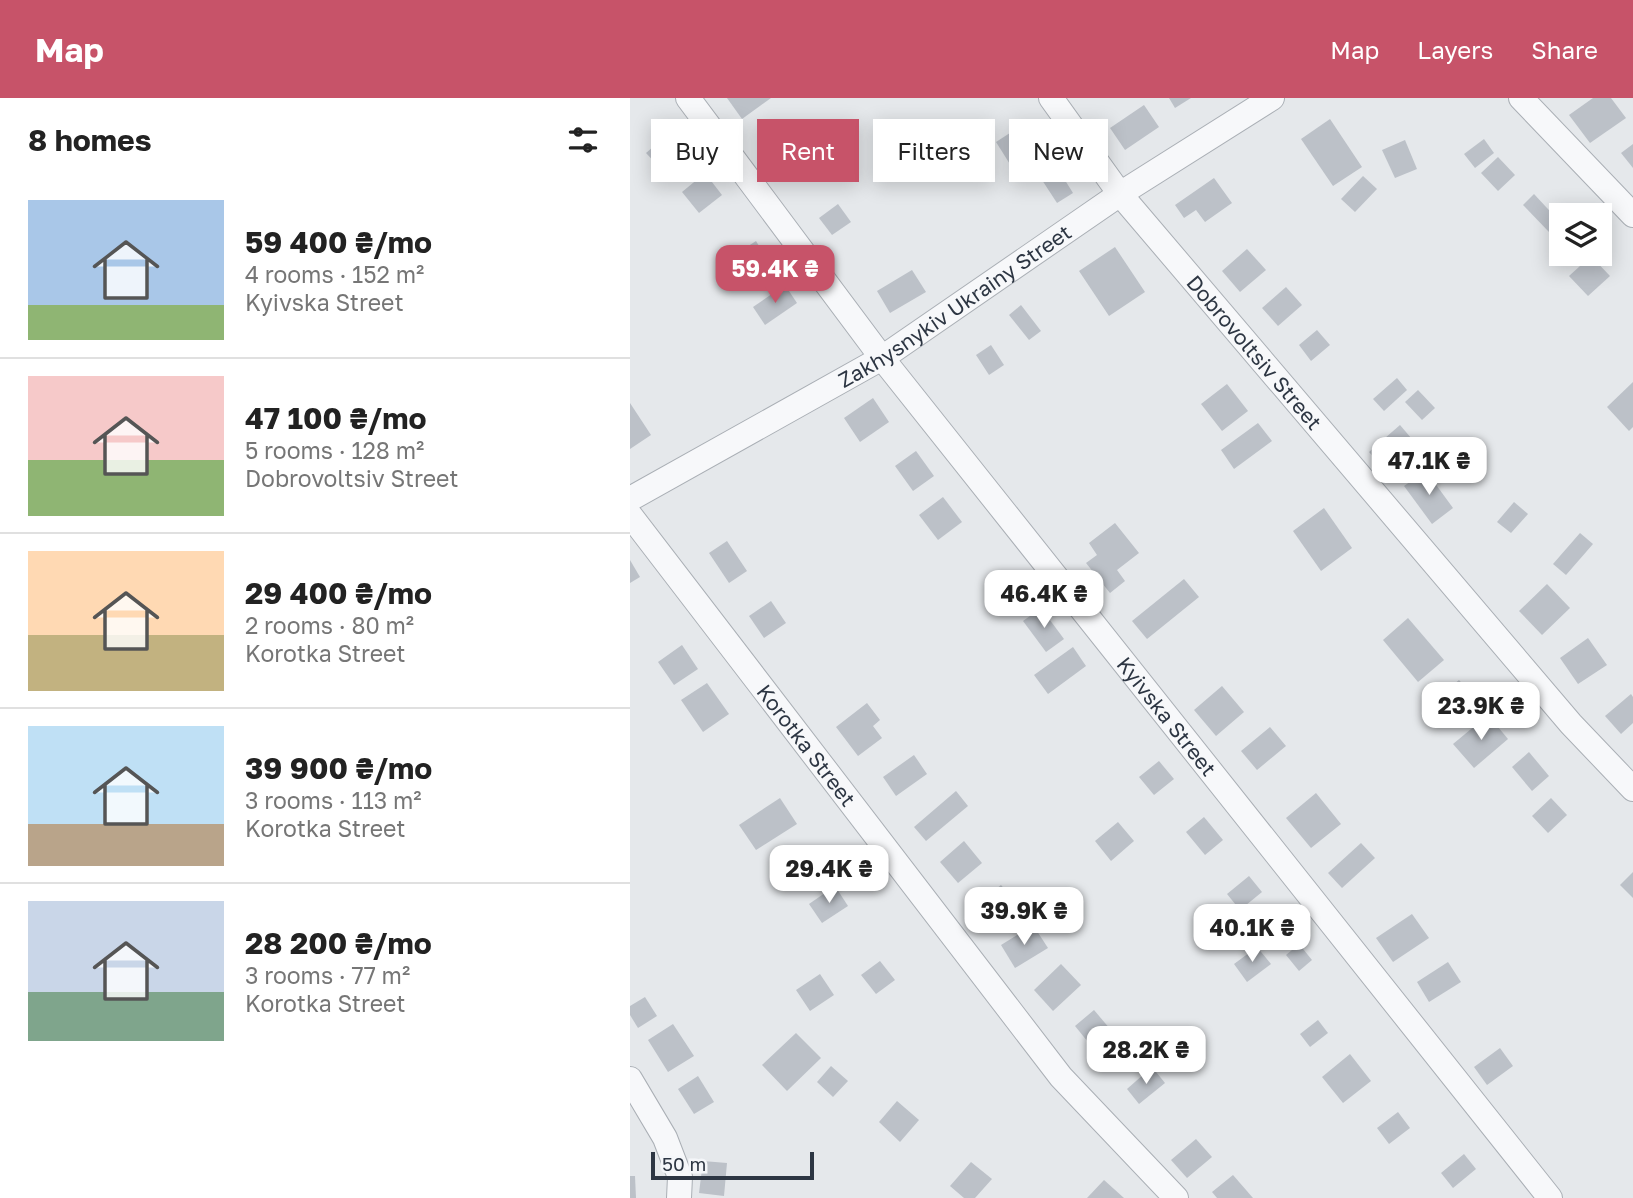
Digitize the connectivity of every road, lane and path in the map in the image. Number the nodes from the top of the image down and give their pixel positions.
1 (688, 98) edge
2 (1052, 98) edge
3 (1272, 98) edge
4 (1521, 98) edge
5 (1120, 194) junction
6 (1633, 215) edge
7 (881, 358) junction
8 (630, 499) edge
9 (630, 515) edge
10 (1633, 789) edge
11 (630, 1079) edge
12 (679, 1198) edge
13 (1176, 1198) edge
14 (1550, 1198) edge

1 - 7 street, Kyivska Street
2 - 5 street, Dobrovoltsiv Street
3 - 5 street, Zakhysnykiv Ukrainy Street
4 - 6 street
5 - 7 street, Zakhysnykiv Ukrainy Street
5 - 10 street, Dobrovoltsiv Street
7 - 8 street, Zakhysnykiv Ukrainy Street
7 - 14 street, Kyivska Street
9 - 13 street, Korotka Street
11 - 12 street

